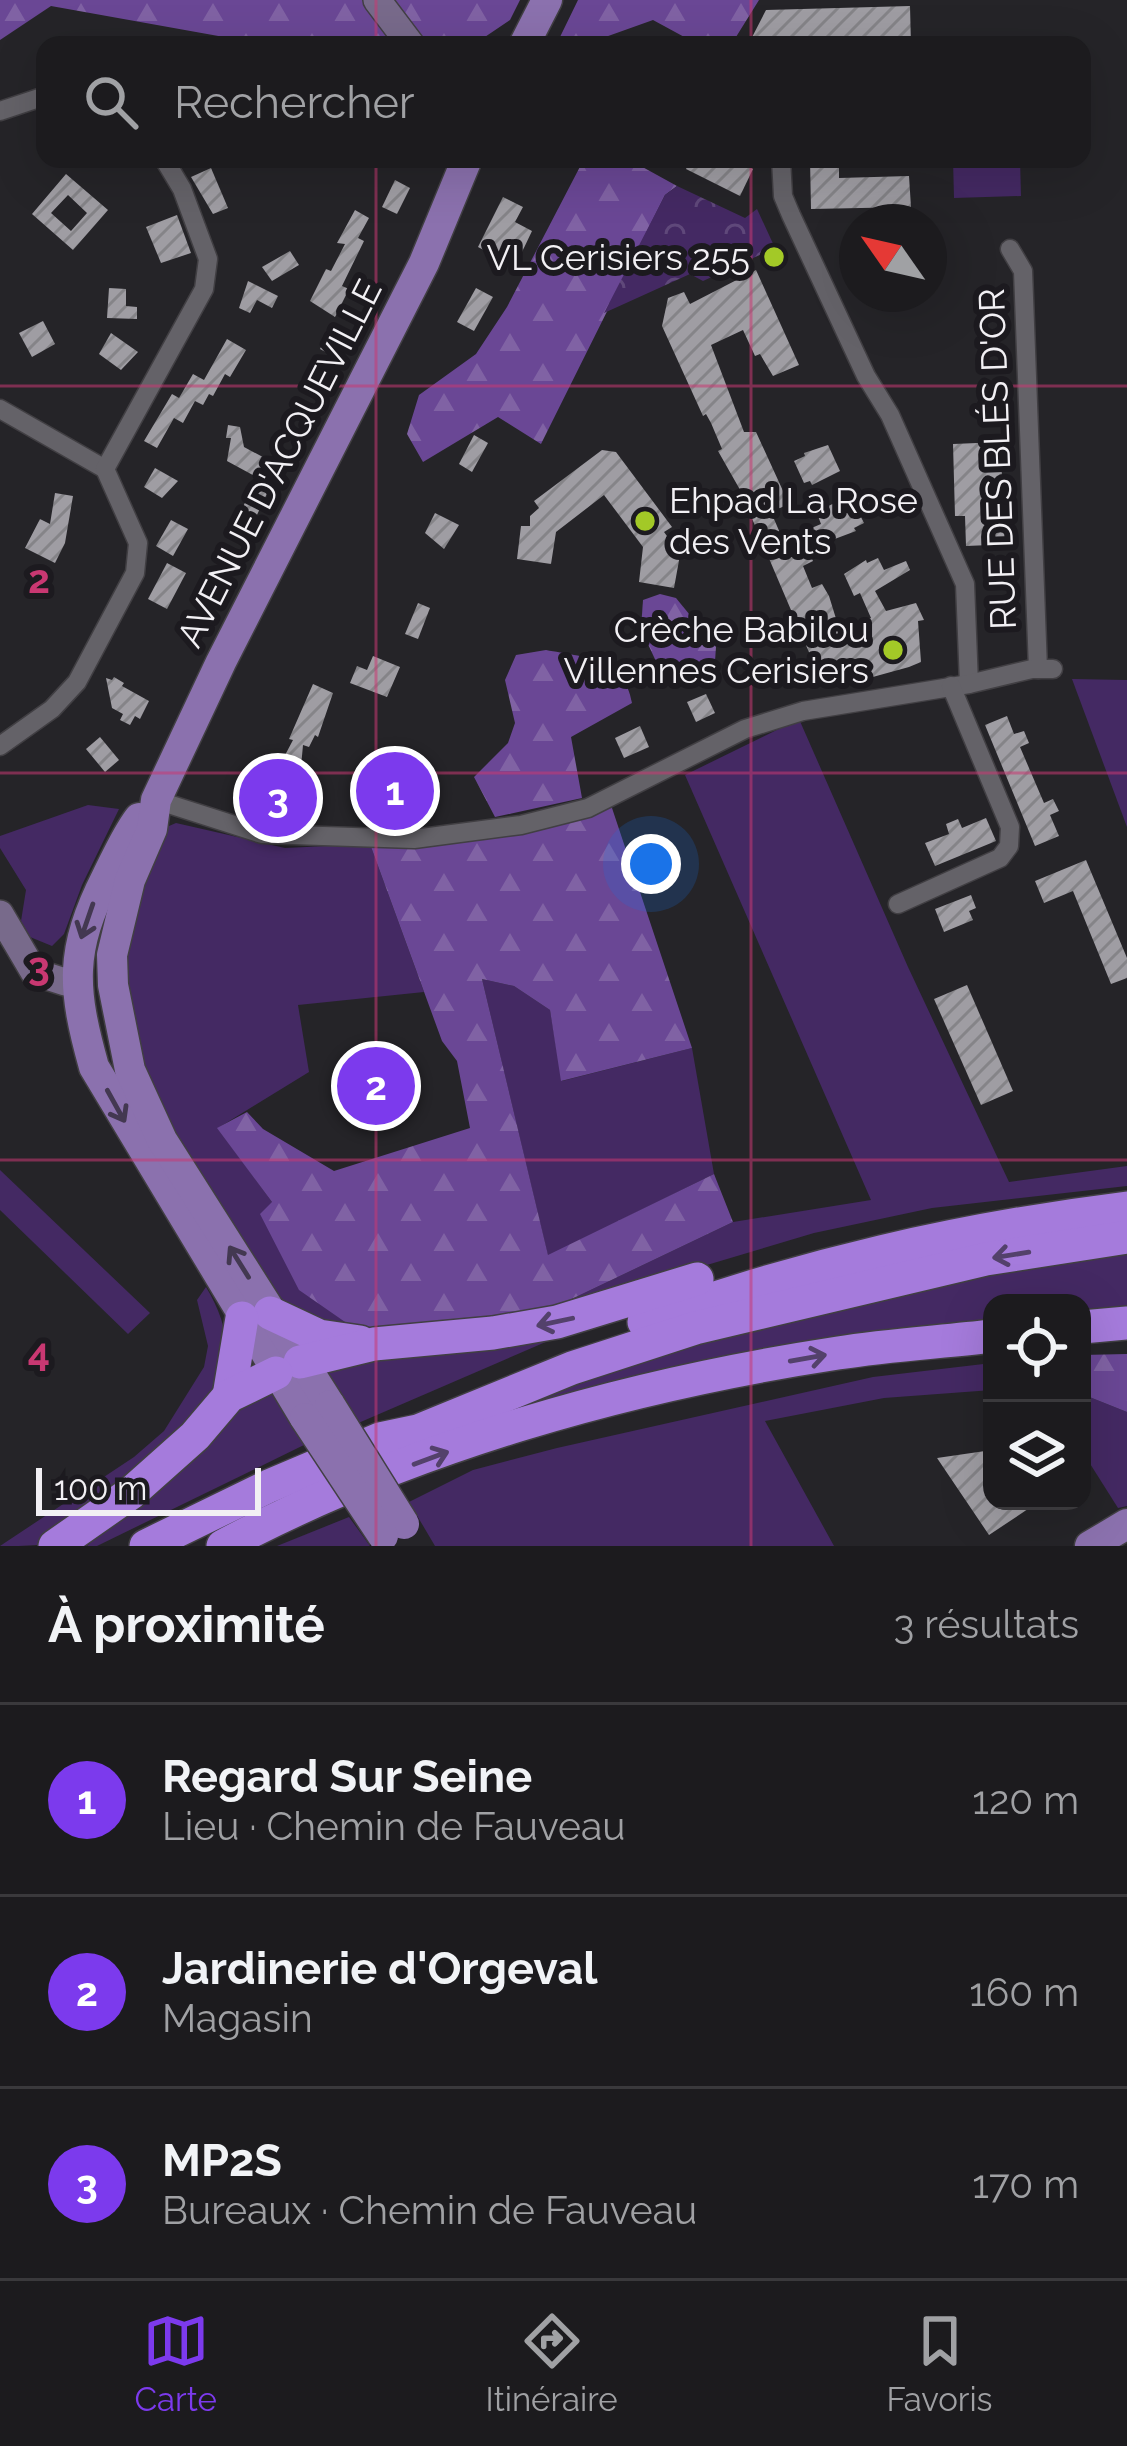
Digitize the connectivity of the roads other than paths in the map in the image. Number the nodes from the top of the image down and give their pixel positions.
1 (376, 0) edge
2 (547, 0) edge
3 (565, 0) edge
4 (404, 36) edge
5 (529, 36) edge
6 (547, 36) edge
7 (36, 99) edge
8 (0, 111) edge
9 (169, 168) edge
10 (463, 168) edge
11 (480, 168) edge
12 (781, 168) edge
13 (1010, 249) dead end
14 (424, 262) junction
15 (0, 409) edge
16 (105, 470) junction
17 (960, 685) junction
18 (0, 746) edge
19 (156, 800) junction
20 (898, 904) dead end
21 (0, 914) edge
22 (111, 965) junction
23 (77, 975) junction
24 (130, 1070) junction
25 (1127, 1208) edge
26 (1008, 1222) junction
27 (1127, 1237) edge
28 (256, 1315) junction
29 (1127, 1323) edge
30 (1091, 1329) edge
31 (1091, 1332) edge
32 (1127, 1336) edge
33 (983, 1337) edge
34 (374, 1344) junction
35 (288, 1367) junction
36 (229, 1396) junction
37 (380, 1439) junction
38 (1127, 1523) edge
39 (398, 1538) edge
40 (1127, 1540) edge
41 (55, 1546) edge
42 (146, 1546) edge
43 (223, 1546) edge
44 (1090, 1546) edge
45 (1117, 1546) edge

1 - 4 street
2 - 5 main road
3 - 6 main road
7 - 8 street
9 - 16 street
10 - 14 main road, AVENUE D'ACQUEVILLE
11 - 14 main road
12 - 17 street
13 - 17 street, RUE DES BLÉS D'OR
14 - 19 main road, AVENUE D'ACQUEVILLE
15 - 16 street
16 - 18 street
17 - 19 street
17 - 20 street
19 - 22 main road
19 -> 23 main road
21 - 23 street
22 - 23 main road
22 - 24 main road
23 - 24 main road
23 -> 28 main road
28 -> 24 main road
25 - 26 highway
26 -> 34 highway
26 - 37 highway
27 -> 37 highway
28 - 34 highway
28 - 35 main road
28 - 36 highway
29 - 30 highway
31 - 32 highway
43 -> 33 highway
34 - 35 highway
35 - 36 highway
35 - 39 main road, bridge
36 - 41 highway
37 - 42 highway
38 - 44 main road
40 - 45 main road

